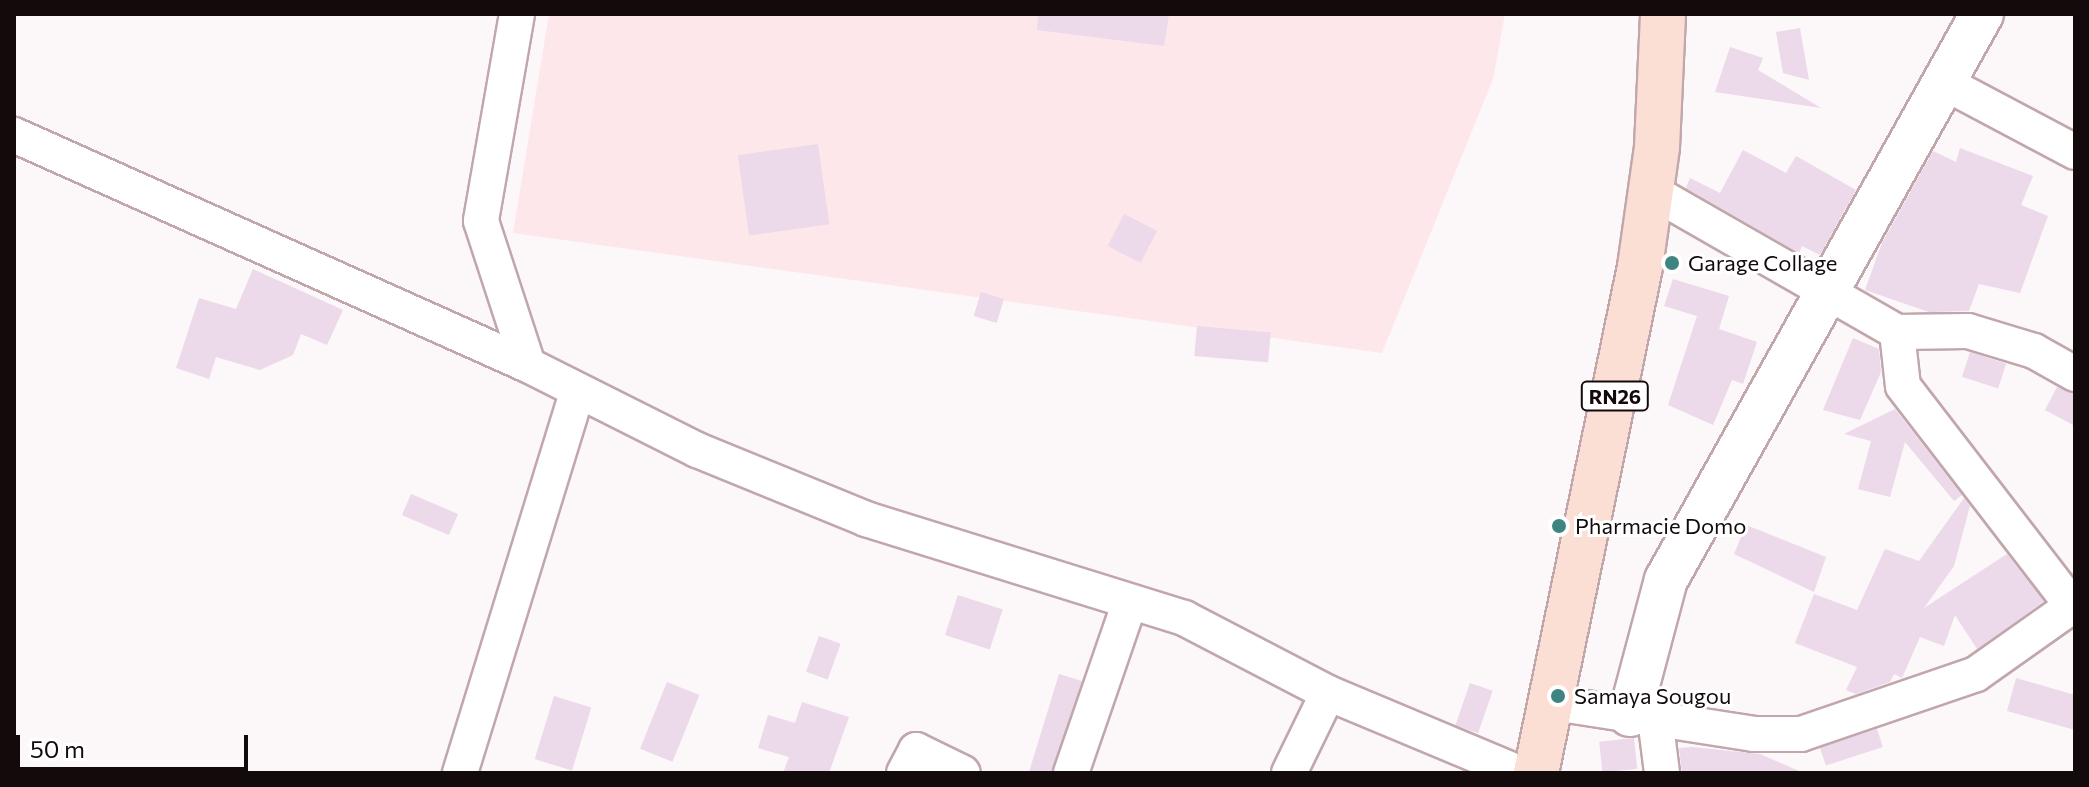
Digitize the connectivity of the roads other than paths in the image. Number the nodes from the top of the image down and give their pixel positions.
1 (517, 14) edge
2 (1663, 14) edge
3 (1982, 14) edge
4 (1943, 82) junction
5 (14, 135) edge
6 (2075, 152) edge
7 (1651, 191) junction
8 (1825, 292) junction
9 (1897, 332) junction
10 (528, 365) junction
11 (2075, 374) edge
12 (577, 392) junction
13 (1130, 602) junction
14 (2074, 606) edge
15 (1328, 693) junction
16 (1554, 703) junction
17 (1642, 716) junction
18 (460, 773) edge
19 (904, 773) edge
20 (963, 773) edge
21 (1071, 773) edge
22 (1289, 773) edge
23 (1519, 773) edge
24 (1536, 773) edge
25 (1662, 773) edge

1 - 10 street
2 - 7 main road, RN26
3 - 4 street
4 - 6 street
4 - 8 street
5 - 10 street
7 - 8 street
7 - 16 main road, RN26
8 - 9 street
8 - 17 street
9 - 11 street
9 - 14 street
10 - 12 street
12 - 13 street
12 - 18 street
13 - 15 street
13 - 21 street
14 - 17 street
15 - 22 street
15 - 23 street
16 - 17 street
16 - 24 main road, RN26
17 - 25 street
19 - 20 street

